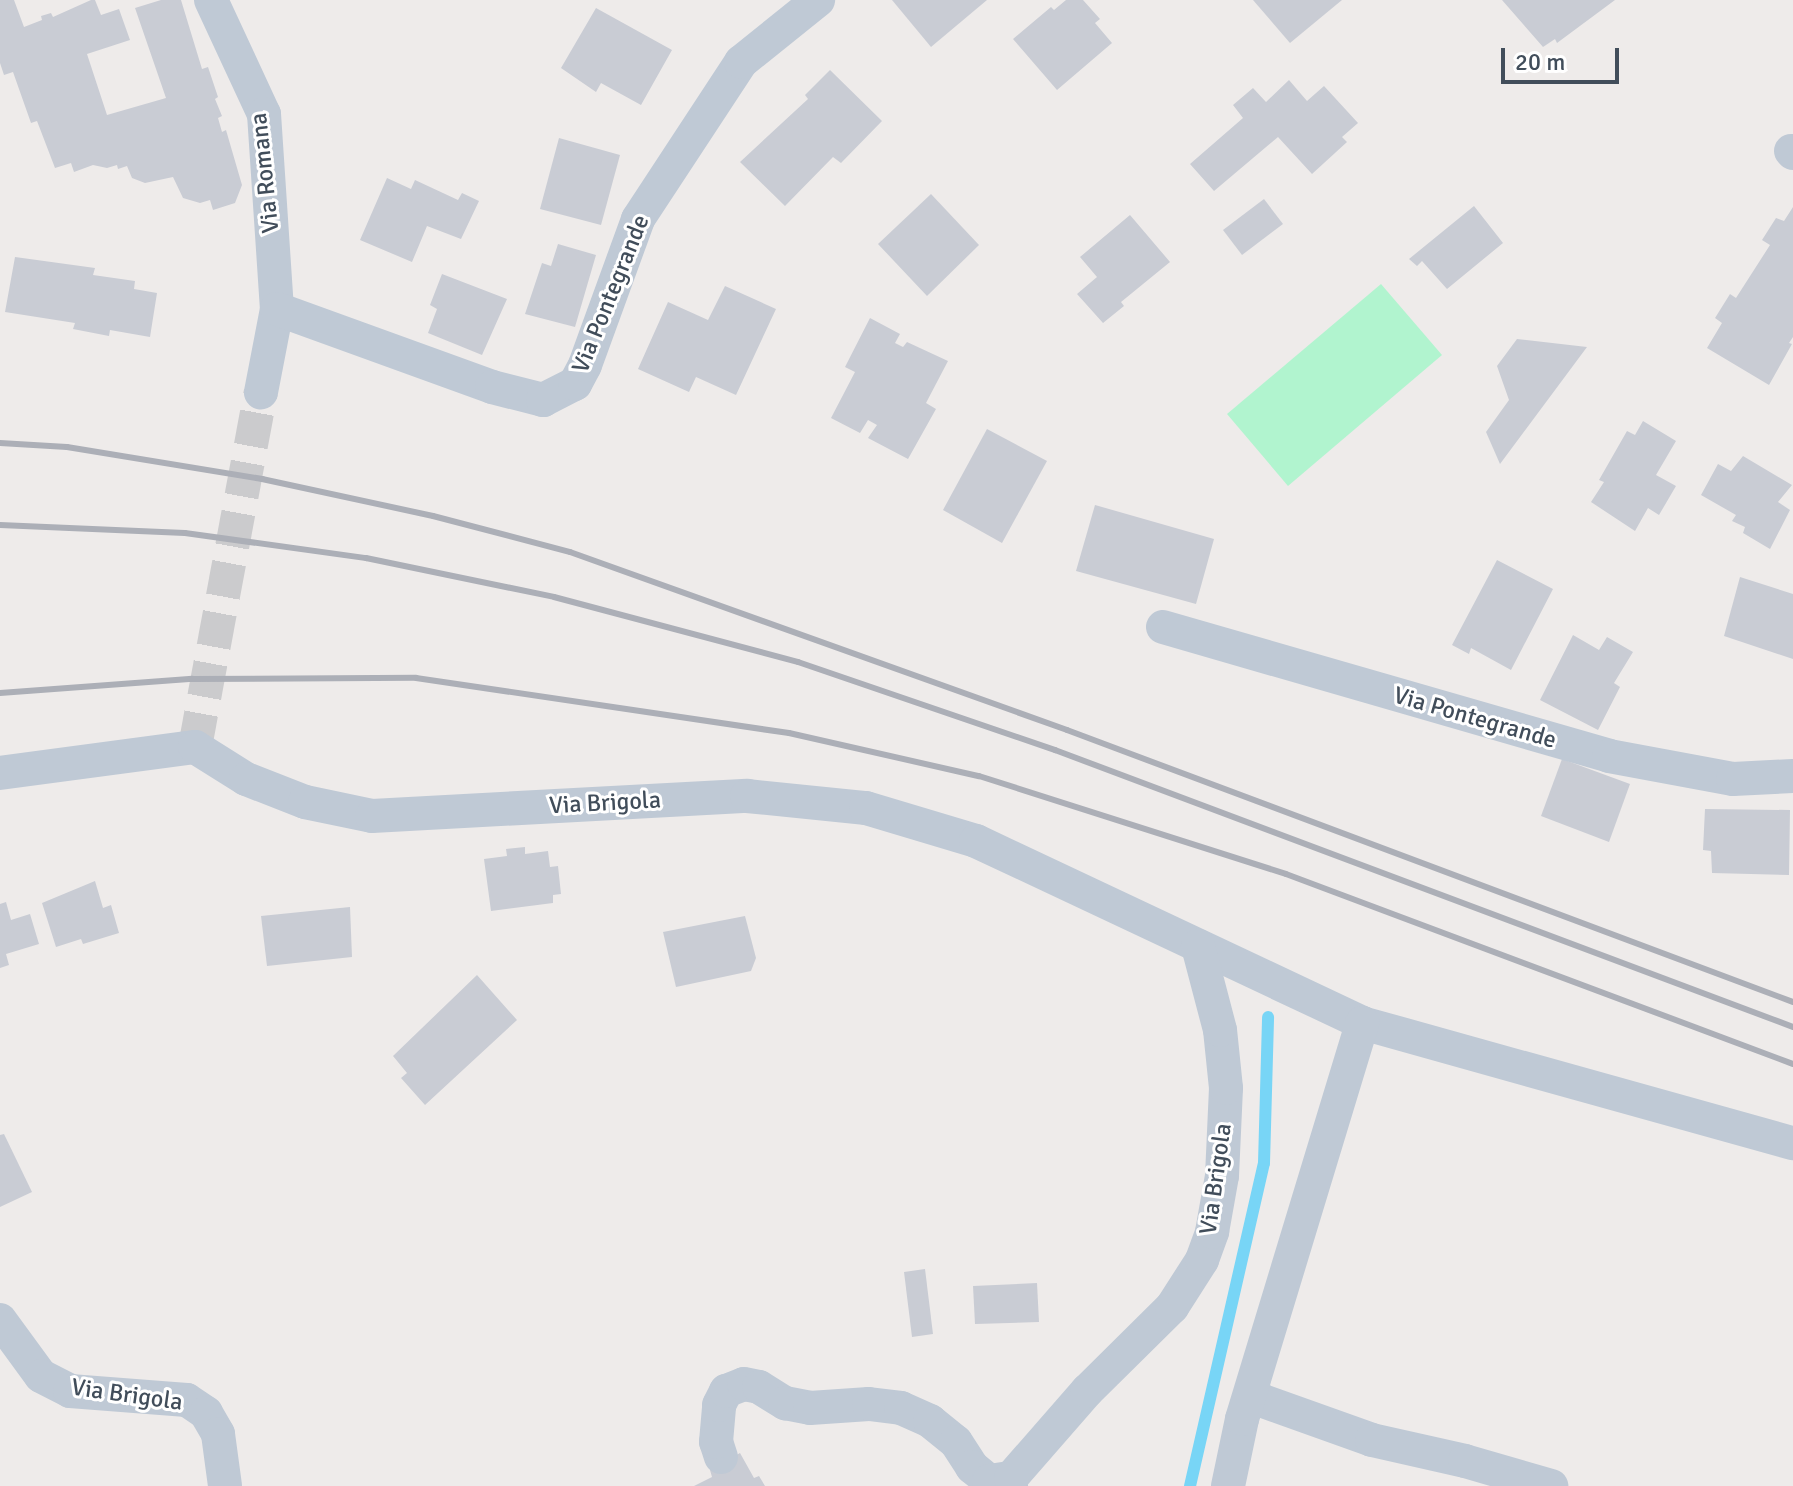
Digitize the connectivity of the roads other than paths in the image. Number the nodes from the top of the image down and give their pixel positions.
1 (211, 0) edge
2 (818, 0) edge
3 (277, 309) junction
4 (261, 392) tunnel mouth
5 (1163, 627) dead end
6 (0, 773) edge
7 (1793, 776) edge
8 (1198, 946) junction
9 (1362, 1023) junction
10 (1793, 1143) edge
11 (0, 1320) edge
12 (1252, 1397) junction
13 (721, 1457) dead end
14 (1011, 1482) edge
15 (225, 1486) edge
16 (1228, 1486) edge
17 (1551, 1486) edge

1 - 3 street, Via Romana
2 - 3 street, Via Pontegrande
3 - 4 street, Via Romana
5 - 7 street, Via Pontegrande
6 - 8 street, Via Brigola
8 - 9 street, Via Brigola
8 - 14 street, Via Brigola
9 - 10 street, Via Brigola
9 - 12 street
11 - 15 street, Via Brigola
12 - 16 street
12 - 17 street
13 - 14 street

